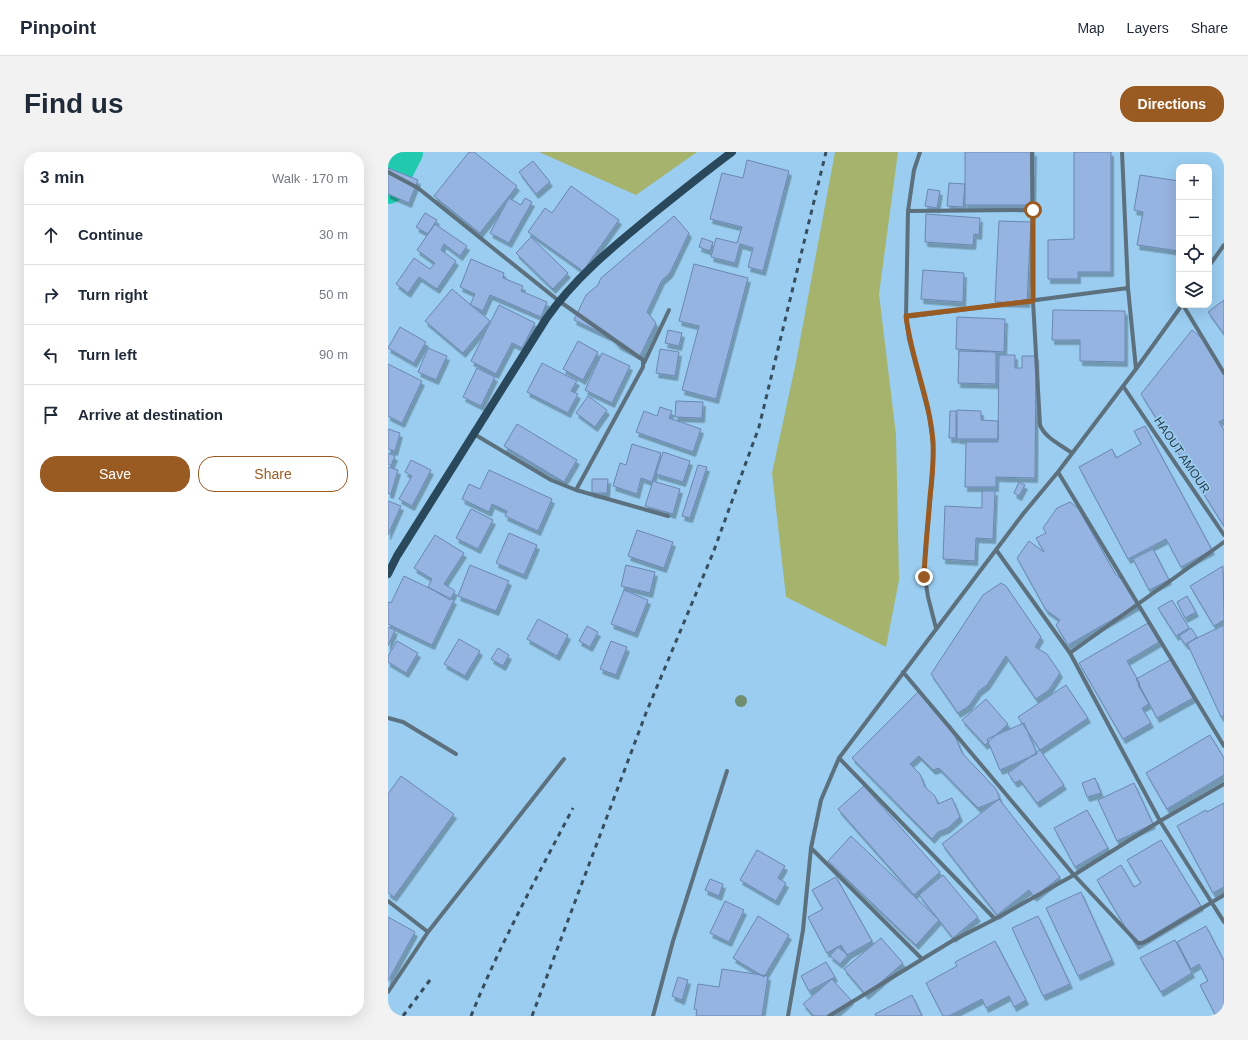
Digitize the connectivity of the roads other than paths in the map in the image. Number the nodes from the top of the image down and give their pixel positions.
1 (732, 152) edge
2 (920, 152) edge
3 (1032, 152) edge
4 (1122, 152) edge
5 (388, 172) edge
6 (1033, 210) junction
7 (908, 211) junction
8 (1224, 245) edge
9 (1212, 262) edge
10 (1128, 288) junction
11 (559, 301) junction
12 (1033, 301) junction
13 (1180, 308) edge
14 (1184, 308) edge
15 (669, 310) dead end
16 (906, 316) junction
17 (644, 364) junction
18 (1136, 369) junction
19 (1224, 373) edge
20 (1123, 386) junction
21 (474, 434) junction
22 (1072, 453) junction
23 (1058, 472) junction
24 (576, 490) junction
25 (668, 516) dead end
26 (1224, 535) edge
27 (1224, 542) edge
28 (997, 551) junction
29 (388, 574) edge
30 (1138, 604) junction
31 (936, 628) junction
32 (1070, 653) junction
33 (903, 672) junction
34 (388, 718) edge
35 (1224, 746) edge
36 (456, 754) dead end
37 (839, 758) junction
38 (564, 759) dead end
39 (727, 771) dead end
40 (1224, 784) edge
41 (1160, 821) junction
42 (811, 848) junction
43 (1074, 875) junction
44 (1224, 896) edge
45 (388, 901) edge
46 (1212, 902) junction
47 (995, 919) junction
48 (1224, 922) edge
49 (428, 932) junction
50 (922, 958) junction
51 (388, 992) edge
52 (653, 1016) edge
53 (788, 1016) edge
54 (829, 1016) edge

1 - 11 main road
2 - 7 street
3 - 6 street
4 - 10 street
5 - 11 street
6 - 7 street
6 - 12 street
7 - 16 street
8 - 9 street
10 - 12 street
10 - 18 street
11 - 17 street
11 - 21 main road
12 - 16 street
12 - 22 street
13 - 18 street
14 - 19 street
15 - 17 street
16 - 31 street
17 - 24 street
18 - 20 street
20 - 22 street
20 - 26 street, HAOUT AMOUR
21 - 24 street
21 - 29 main road
22 - 23 street
23 - 28 street
23 - 30 street
24 - 25 street
27 - 30 street
28 - 31 street
28 - 32 street
30 - 32 street
30 - 35 street
31 - 33 street
32 - 41 street
33 - 37 street
33 - 43 street
34 - 36 street
37 - 42 street
37 - 47 street
38 - 49 street
39 - 52 street
40 - 41 street
41 - 43 street
41 - 46 street
42 - 50 street
42 - 53 street
43 - 46 street
43 - 47 street
44 - 46 street
45 - 49 street
46 - 48 street
47 - 50 street
49 - 51 street
50 - 54 street

